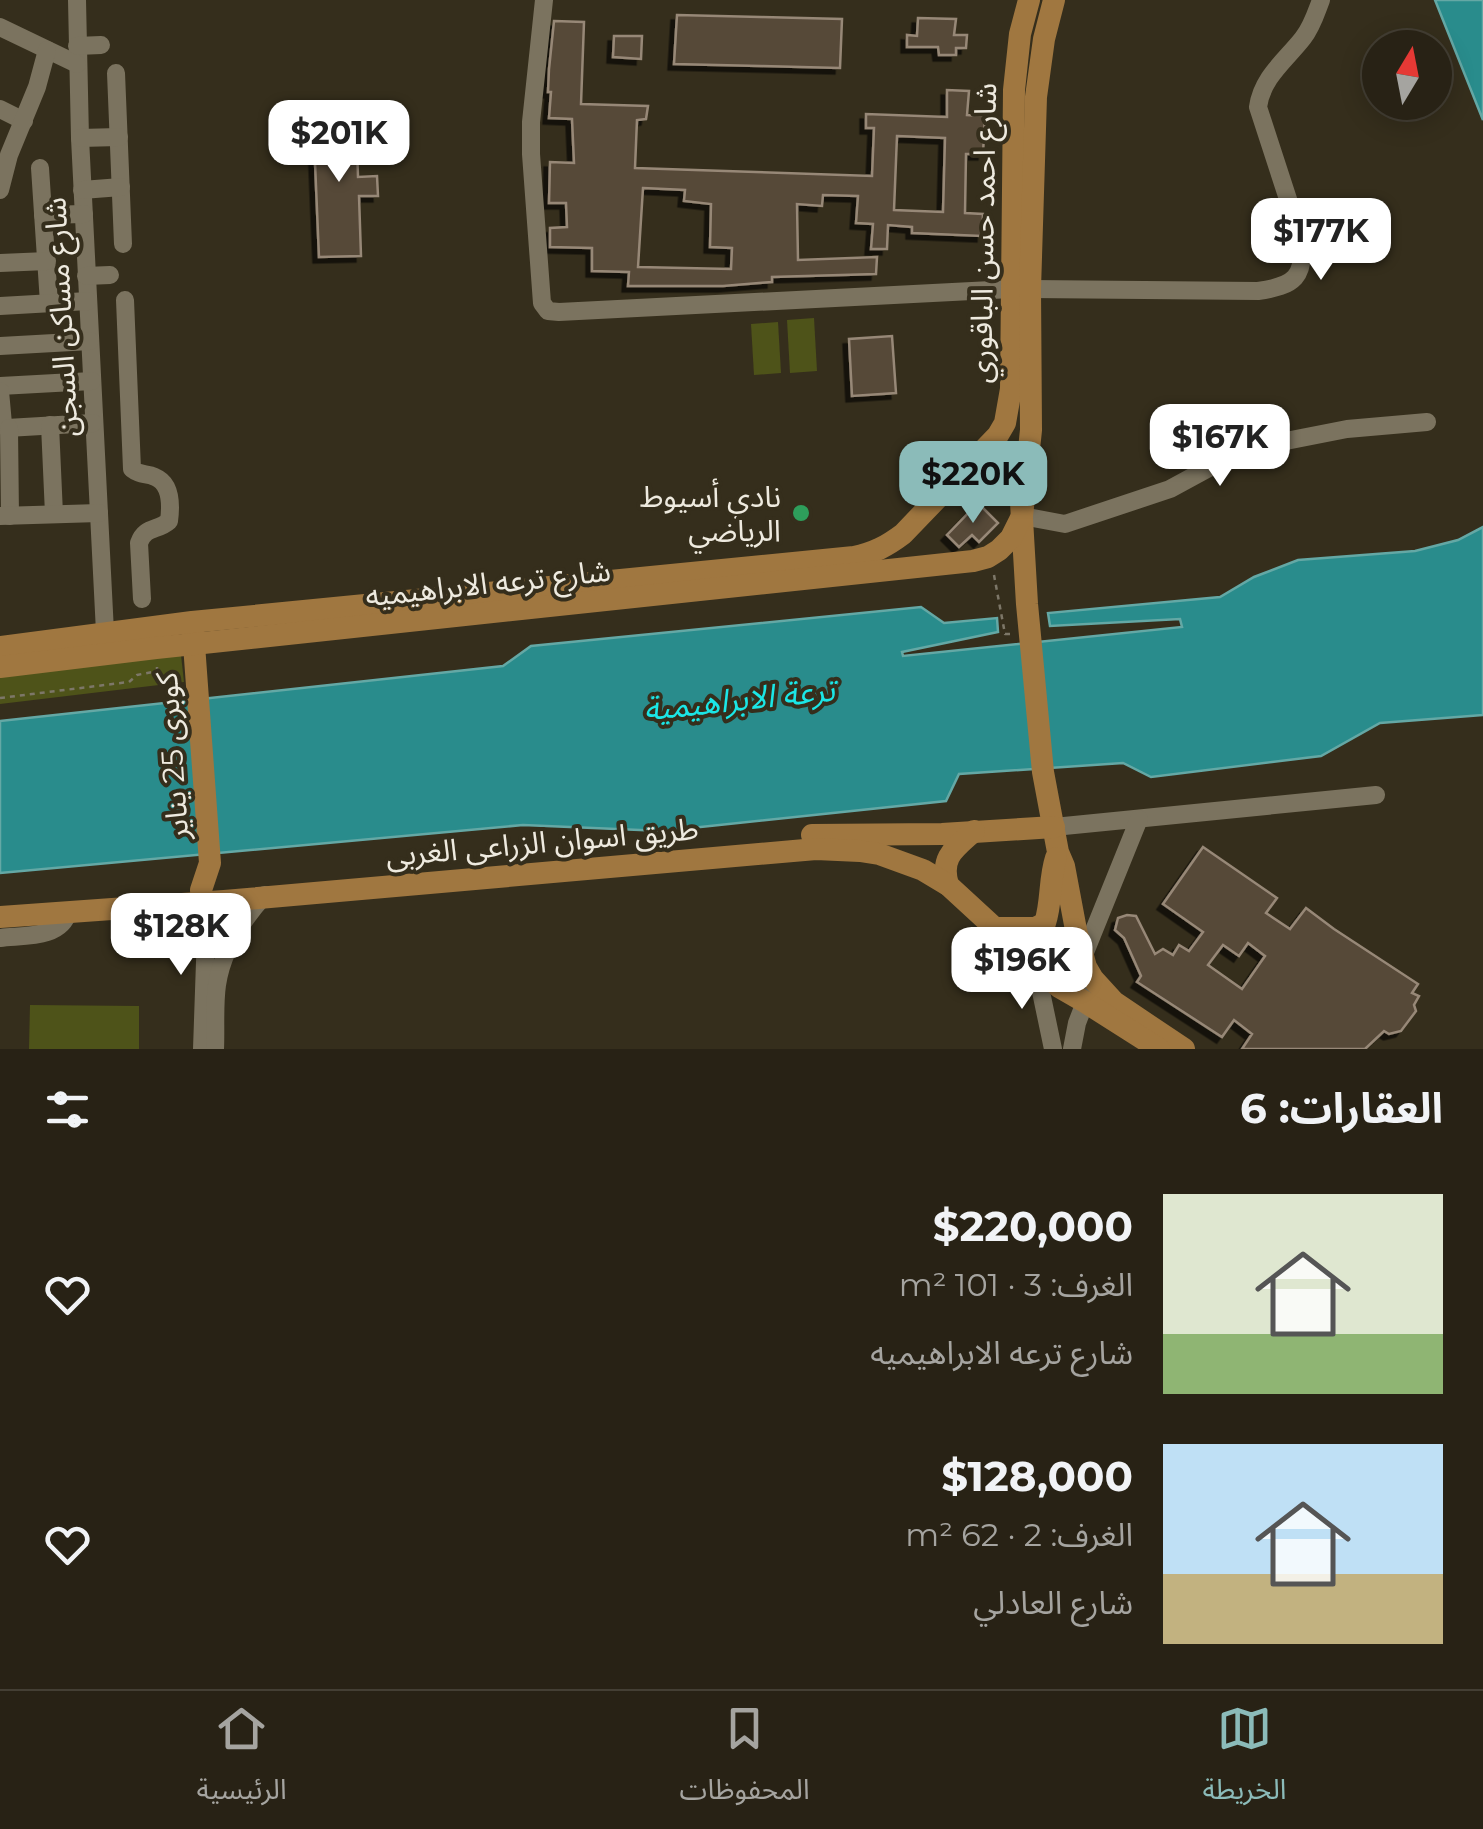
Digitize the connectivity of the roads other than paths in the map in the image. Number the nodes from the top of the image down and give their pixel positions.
1 (76, 0) edge
2 (544, 0) edge
3 (1029, 0) edge
4 (1054, 0) edge
5 (1321, 0) edge
6 (0, 26) edge
7 (1020, 34) junction
8 (1044, 39) junction
9 (100, 45) dead end
10 (47, 50) junction
11 (77, 55) junction
12 (116, 73) dead end
13 (0, 109) edge
14 (24, 121) junction
15 (118, 137) junction
16 (80, 138) junction
17 (40, 168) dead end
18 (121, 187) junction
19 (0, 190) edge
20 (82, 190) junction
21 (84, 214) junction
22 (44, 215) junction
23 (123, 244) dead end
24 (46, 261) junction
25 (0, 263) edge
26 (110, 275) dead end
27 (86, 276) junction
28 (1020, 289) junction
29 (126, 300) dead end
30 (88, 301) junction
31 (49, 304) junction
32 (0, 306) edge
33 (90, 341) junction
34 (0, 346) edge
35 (128, 368) junction
36 (92, 376) junction
37 (0, 388) edge
38 (130, 412) junction
39 (93, 418) junction
40 (1427, 422) dead end
41 (50, 425) junction
42 (9, 428) junction
43 (935, 502) junction
44 (104, 506) junction
45 (54, 514) junction
46 (5, 516) edge
47 (1022, 516) junction
48 (648, 587) junction
49 (142, 599) dead end
50 (106, 632) junction
51 (193, 633) junction
52 (7, 656) edge
53 (1376, 795) dead end
54 (1139, 818) junction
55 (1054, 827) junction
56 (974, 831) junction
57 (1058, 852) junction
58 (210, 863) junction
59 (948, 885) junction
60 (228, 888) junction
61 (265, 895) junction
62 (202, 896) junction
63 (0, 908) edge
64 (77, 908) junction
65 (0, 917) edge
66 (996, 928) junction
67 (0, 938) edge
68 (1041, 972) junction
69 (1085, 985) junction
70 (1047, 1016) junction
71 (202, 1049) edge
72 (215, 1049) edge
73 (1053, 1049) edge
74 (1072, 1049) edge
75 (1159, 1049) edge
76 (1184, 1049) edge

1 - 11 street, شارع مساكن السجن
2 - 28 street
3 - 7 main road, شارع احمد حسن الباقوري
4 - 8 main road, شارع احمد حسن الباقوري
5 - 28 street
6 - 10 street
7 - 8 main road
7 - 28 main road, شارع احمد حسن الباقوري
8 - 28 main road, شارع احمد حسن الباقوري
9 - 11 street
10 - 11 street
10 - 14 street
11 - 16 street, شارع مساكن السجن
12 - 15 street
13 - 14 street
14 - 19 street
15 - 16 street
15 - 18 street
16 - 20 street, شارع مساكن السجن
17 - 22 street
18 - 20 street
18 - 23 street
20 - 21 street, شارع مساكن السجن
21 - 22 street
21 - 27 street, شارع مساكن السجن
22 - 24 street
24 - 25 street
24 - 31 street
26 - 27 street
27 - 30 street, شارع مساكن السجن
28 - 43 main road, شارع احمد حسن الباقوري
28 - 47 main road, شارع احمد حسن الباقوري
29 - 35 street
30 - 31 street
30 - 33 street, شارع مساكن السجن
31 - 32 street
33 - 34 street
33 - 36 street, شارع مساكن السجن
35 - 36 street
35 - 38 street
36 - 37 street
36 - 39 street, شارع مساكن السجن
37 - 42 street
38 - 39 street
38 - 49 street
39 - 41 street
39 - 44 street, شارع مساكن السجن
40 - 47 street
41 - 42 street
41 - 45 street
42 - 46 street
43 - 47 main road
43 - 48 main road, شارع ترعه الابراهيميه
44 - 45 street
44 - 50 street, شارع مساكن السجن
45 - 46 street
47 - 48 main road, شارع ترعه الابراهيميه
47 - 55 main road, شارع احمد حسن الباقوري
48 - 51 main road, شارع ترعه الابراهيميه
50 - 51 main road, شارع ترعه الابراهيميه
50 - 52 main road, شارع ترعه الابراهيميه
51 - 52 main road, شارع ترعه الابراهيميه
51 - 58 main road, كوبرى 25 يناير
53 - 54 street
54 - 55 street
54 - 69 street
55 - 56 main road, طريق اسوان الزراعى الغربى
55 - 57 main road
56 - 59 main road
56 - 60 main road, طريق اسوان الزراعى الغربى
57 - 66 main road
57 - 69 main road
58 - 60 main road, كوبرى 25 يناير
58 - 62 main road, كوبرى 25 يناير
59 - 61 main road, طريق اسوان الزراعى الغربى
59 - 66 main road, طريق اسوان الزراعى الغربى
60 - 62 main road, طريق اسوان الزراعى الغربى
61 - 62 main road, طريق اسوان الزراعى الغربى
61 - 72 street
62 - 64 main road, طريق اسوان الزراعى الغربى
62 - 71 street
63 - 64 main road, طريق اسوان الزراعى الغربى
64 - 65 main road, طريق اسوان الزراعى الغربى
64 - 67 street
66 - 68 main road, طريق اسوان الزراعى الغربى
68 - 69 main road, طريق اسوان الزراعى الغربى
68 - 70 street
69 - 70 street
69 - 74 street
69 - 75 main road
69 - 76 main road
70 - 73 street

